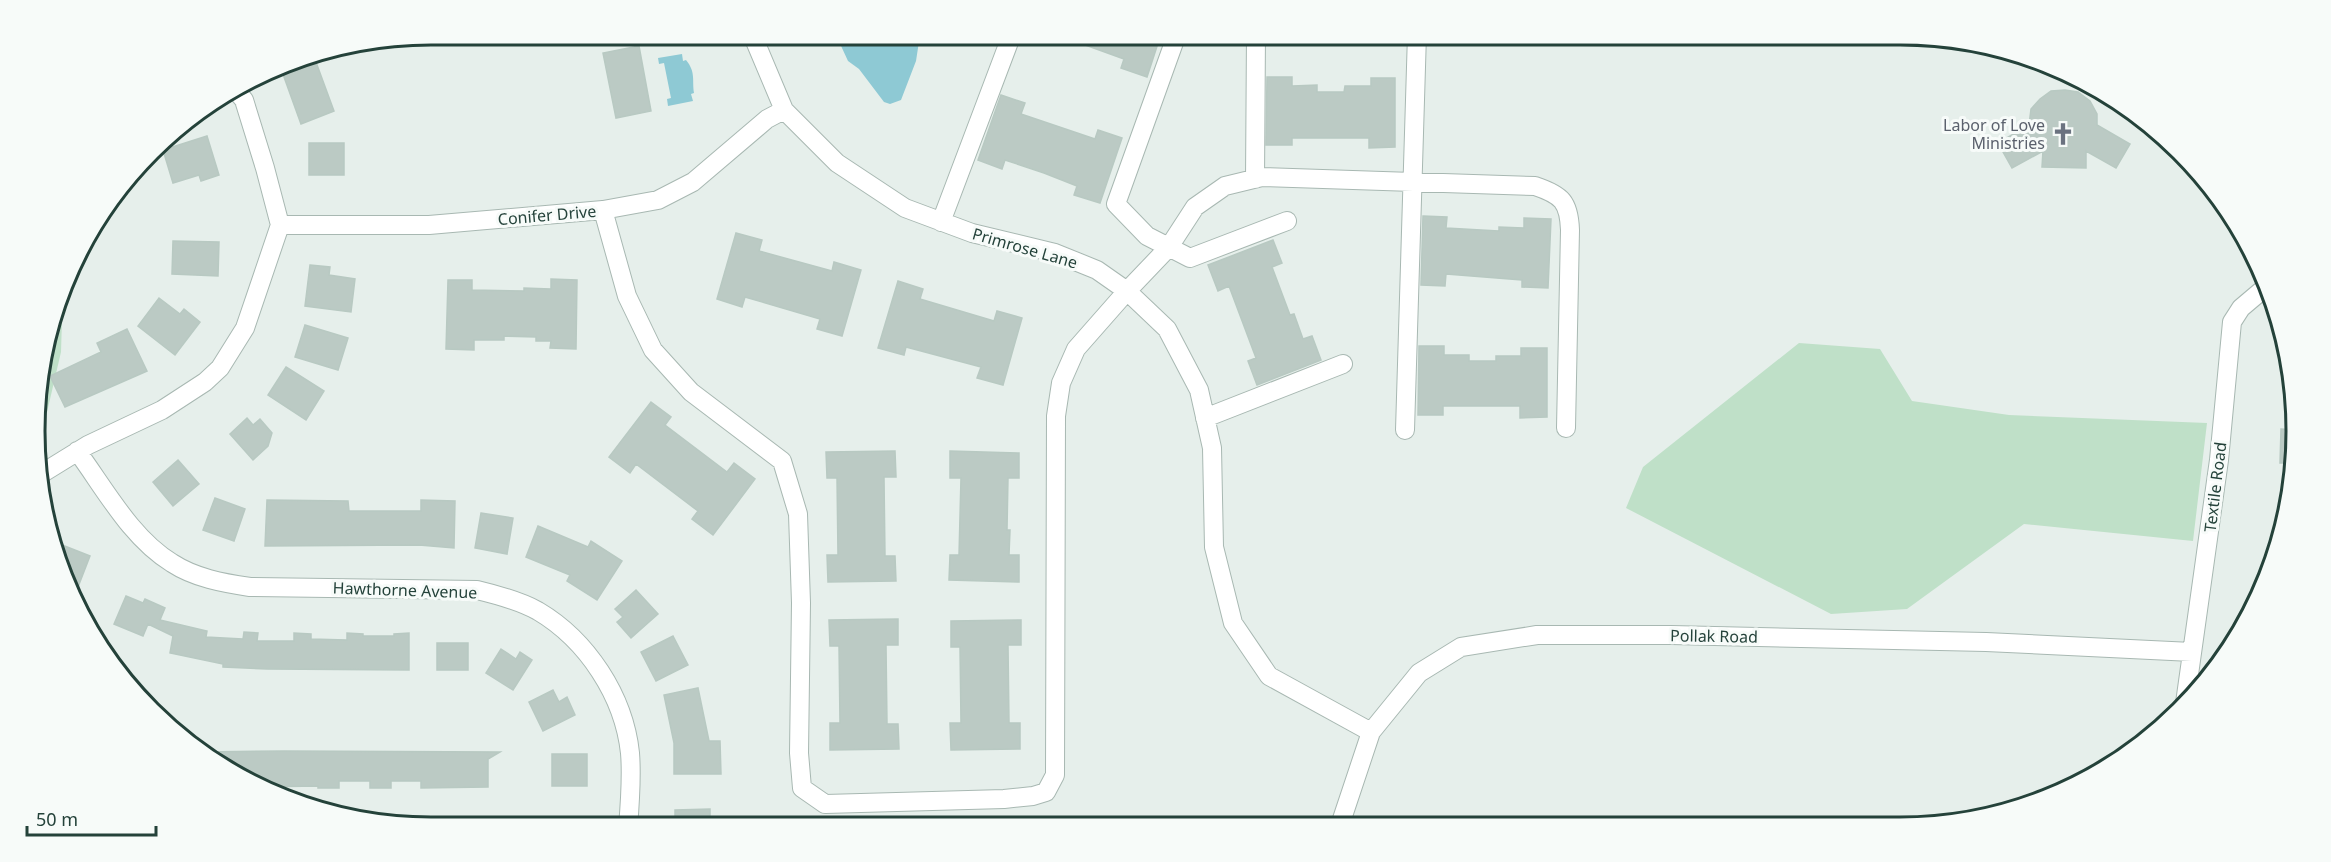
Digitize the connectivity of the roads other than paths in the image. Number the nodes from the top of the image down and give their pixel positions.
1 (757, 45) edge
2 (1008, 45) edge
3 (1173, 45) edge
4 (1256, 45) edge
5 (1417, 45) edge
6 (240, 96) edge
7 (784, 110) junction
8 (1255, 179) junction
9 (1413, 182) junction
10 (603, 210) junction
11 (1287, 221) dead end
12 (941, 222) junction
13 (280, 225) junction
14 (1169, 247) junction
15 (1126, 291) junction
16 (2260, 292) edge
17 (1342, 364) dead end
18 (1205, 418) junction
19 (1566, 428) dead end
20 (1405, 430) dead end
21 (77, 451) junction
22 (47, 470) edge
23 (2192, 652) junction
24 (2187, 689) edge
25 (1371, 732) junction
26 (628, 817) edge
27 (1343, 817) edge

1 - 7 street, Primrose Lane
2 - 12 street
3 - 14 street
4 - 8 street
5 - 9 street
6 - 13 street
7 - 10 street, Conifer Drive
7 - 12 street, Primrose Lane
8 - 9 street
8 - 14 street
9 - 19 street
9 - 20 street
10 - 13 street, Conifer Drive
10 - 15 street
11 - 14 street
12 - 15 street, Primrose Lane
13 - 21 street
14 - 15 street
15 - 18 street, Primrose Lane
16 - 23 street, Textile Road
17 - 18 street
18 - 25 street, Primrose Lane
21 - 22 street
21 - 26 street, Hawthorne Avenue
23 - 24 street, Textile Road
23 - 25 street, Pollak Road
25 - 27 street, Pollak Road

